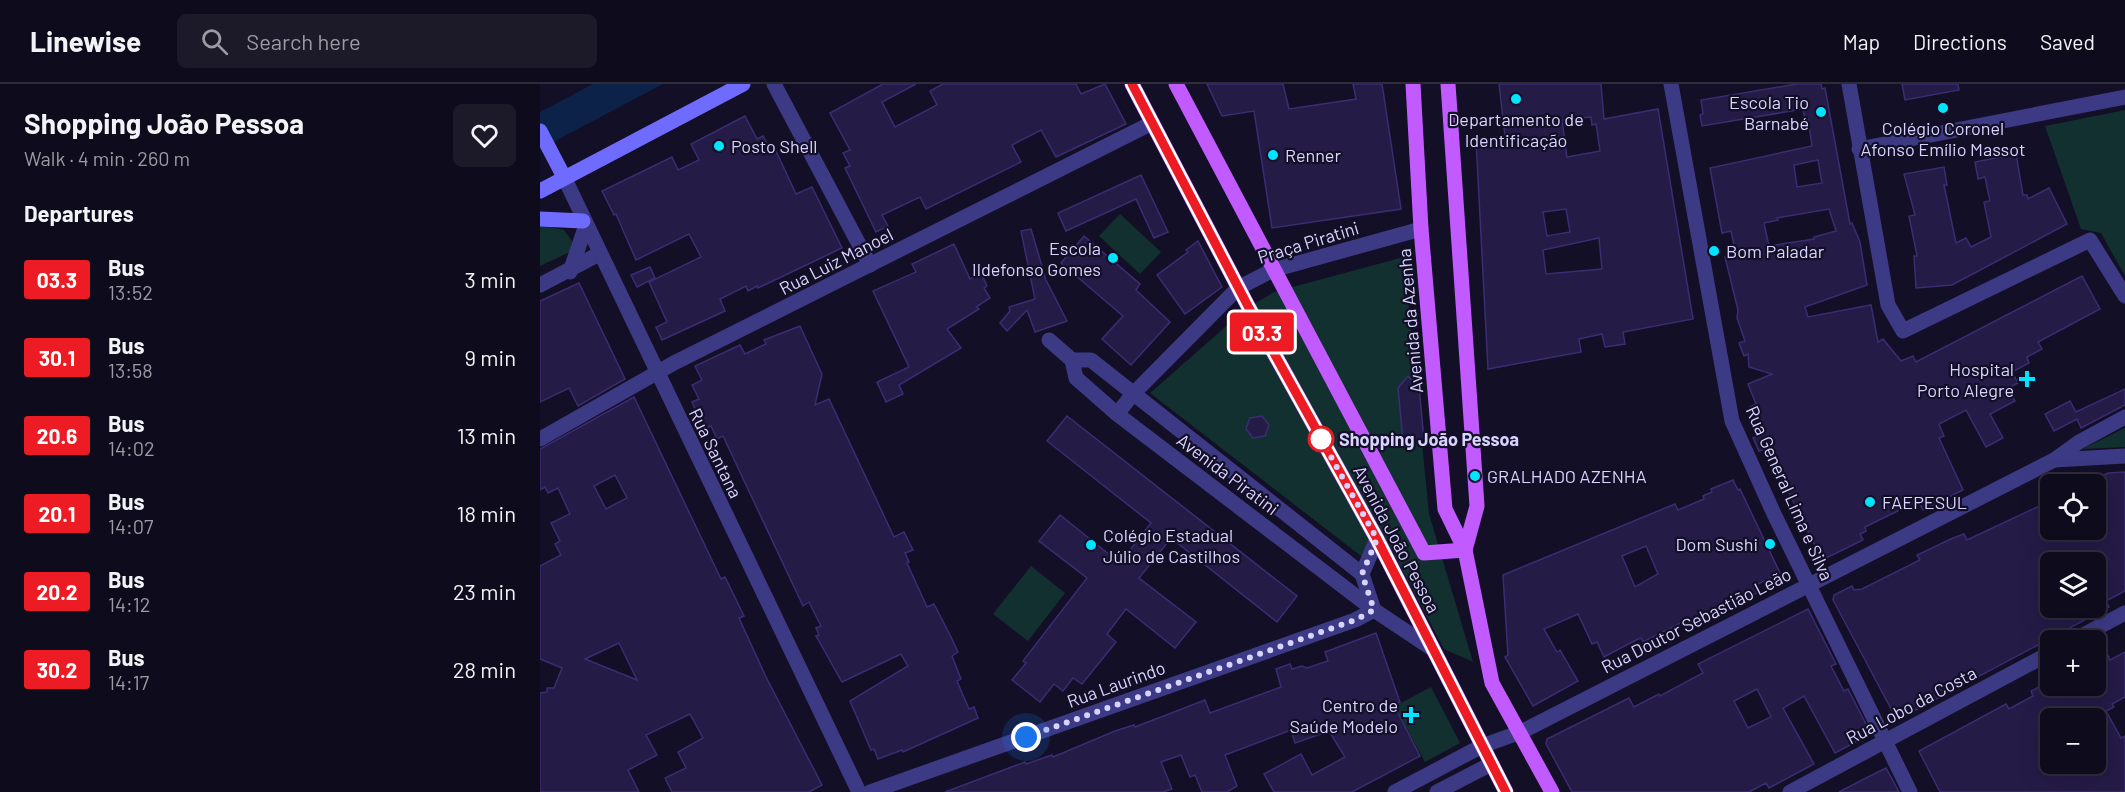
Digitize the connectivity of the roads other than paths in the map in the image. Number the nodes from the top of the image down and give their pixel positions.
1 (743, 84) edge
2 (774, 84) edge
3 (1132, 84) edge
4 (1176, 84) edge
5 (1413, 84) edge
6 (1448, 84) edge
7 (1671, 84) edge
8 (1849, 84) edge
9 (2125, 96) edge
10 (1152, 123) junction
11 (540, 131) edge
12 (1859, 148) junction
13 (561, 171) junction
14 (540, 191) edge
15 (540, 219) edge
16 (584, 223) junction
17 (1421, 229) junction
18 (599, 254) junction
19 (870, 265) junction
20 (1273, 270) junction
21 (570, 272) junction
22 (540, 285) edge
23 (1239, 288) junction
24 (2125, 296) edge
25 (1049, 340) dead end
26 (1072, 360) junction
27 (658, 373) junction
28 (1133, 394) junction
29 (1117, 414) junction
30 (2125, 417) edge
31 (540, 439) edge
32 (2125, 456) edge
33 (2054, 460) junction
34 (1377, 539) junction
35 (1465, 550) junction
36 (1362, 574) junction
37 (1809, 585) junction
38 (1374, 610) junction
39 (2125, 613) edge
40 (2093, 630) edge
41 (1431, 648) junction
42 (2040, 658) edge
43 (1521, 732) junction
44 (1884, 742) junction
45 (1482, 746) junction
46 (1491, 764) junction
47 (859, 792) edge
48 (870, 792) edge
49 (1395, 792) edge
50 (1437, 792) edge
51 (1506, 792) edge
52 (1552, 792) edge
53 (1790, 792) edge
54 (1910, 792) edge

1 - 13 main road
2 - 19 street
3 - 10 main road, Avenida João Pessoa
4 - 20 main road, Avenida João Pessoa
5 - 17 main road, Avenida da Azenha
6 - 35 main road, Avenida da Azenha
7 - 37 street, Rua General Lima e Silva
8 - 12 street
9 - 12 street
10 - 19 street, Rua Luiz Manoel
10 - 23 main road, Avenida João Pessoa
11 - 13 main road, Rua Santana
12 - 24 street
13 - 14 main road
13 - 16 street, Rua Santana
15 - 16 main road
16 - 18 street, Rua Santana
16 - 21 street
17 - 20 street, Praça Piratini
17 - 35 main road, Avenida da Azenha
18 - 21 street
18 - 27 street, Rua Santana
19 - 27 street, Rua Luiz Manoel
20 - 23 street, Praça Piratini
20 - 35 main road, Avenida João Pessoa
21 - 22 street
23 - 28 street, Praça Piratini
23 - 34 main road, Avenida João Pessoa
25 - 26 street, Avenida Piratini
26 - 28 street, Avenida Piratini
26 - 29 street, Avenida Piratini
27 - 31 street, Rua Luiz Manoel
27 - 47 street, Rua Santana
28 - 29 street, Praça Piratini
28 - 36 street, Avenida Piratini
29 - 38 street, Avenida Piratini
30 - 33 street, Rua Doutor Sebastião Leão
32 - 33 street, Rua Doutor Sebastião Leão
33 - 37 street, Rua Doutor Sebastião Leão
34 - 36 street
34 - 41 main road, Avenida João Pessoa
35 - 43 main road, Avenida da Azenha
36 - 38 street
37 - 43 street, Rua Doutor Sebastião Leão
37 - 44 street, Rua General Lima e Silva
38 - 41 street, Avenida Piratini
38 - 48 street, Rua Laurindo
39 - 40 street
41 - 45 main road, Avenida João Pessoa
42 - 44 street, Rua Lobo da Costa
43 - 45 street, Rua Doutor Sebastião Leão
43 - 52 main road
44 - 53 street, Rua Lobo da Costa
44 - 54 street, Rua General Lima e Silva
45 - 46 main road, Avenida João Pessoa
45 - 49 street, Rua Doutor Sebastião Leão
46 - 50 street
46 - 51 main road, Avenida João Pessoa

